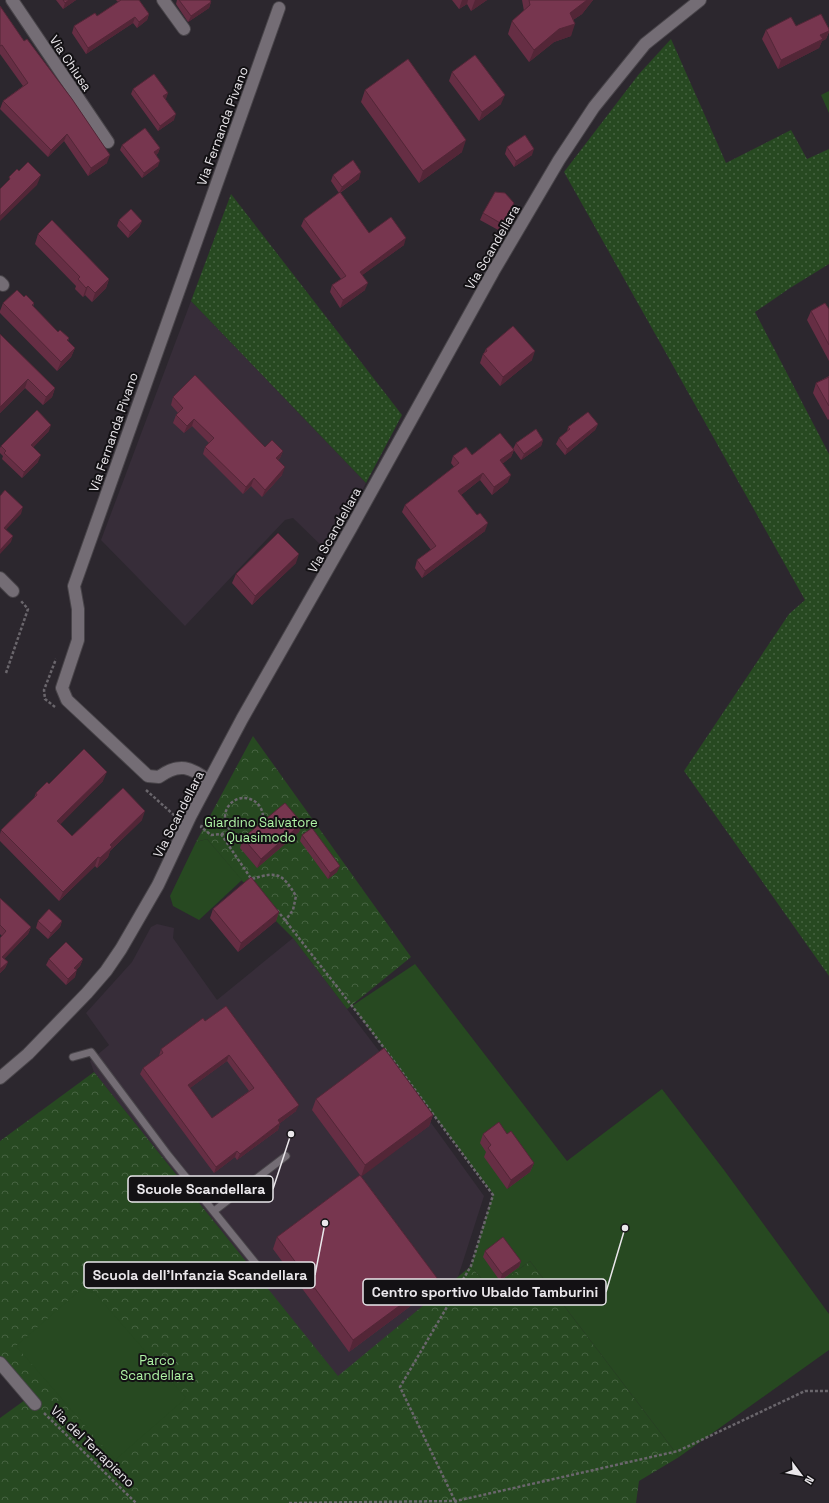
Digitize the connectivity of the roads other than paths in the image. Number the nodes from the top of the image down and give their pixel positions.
1 (12, 0) edge
2 (163, 0) edge
3 (700, 0) edge
4 (279, 8) dead end
5 (184, 29) dead end
6 (108, 142) dead end
7 (0, 578) edge
8 (13, 591) road end
9 (209, 781) junction
10 (74, 1057) dead end
11 (0, 1078) edge
12 (286, 1156) dead end
13 (214, 1211) junction
14 (261, 1270) dead end
15 (0, 1363) edge
16 (35, 1404) road end

1 - 6 street, Via Chiusa
2 - 5 street
3 - 9 street, Via Scandellara
4 - 9 street, Via Fernanda Pivano
7 - 8 street
9 - 11 street, Via Scandellara
10 - 13 lane
12 - 13 lane
13 - 14 lane
15 - 16 street

